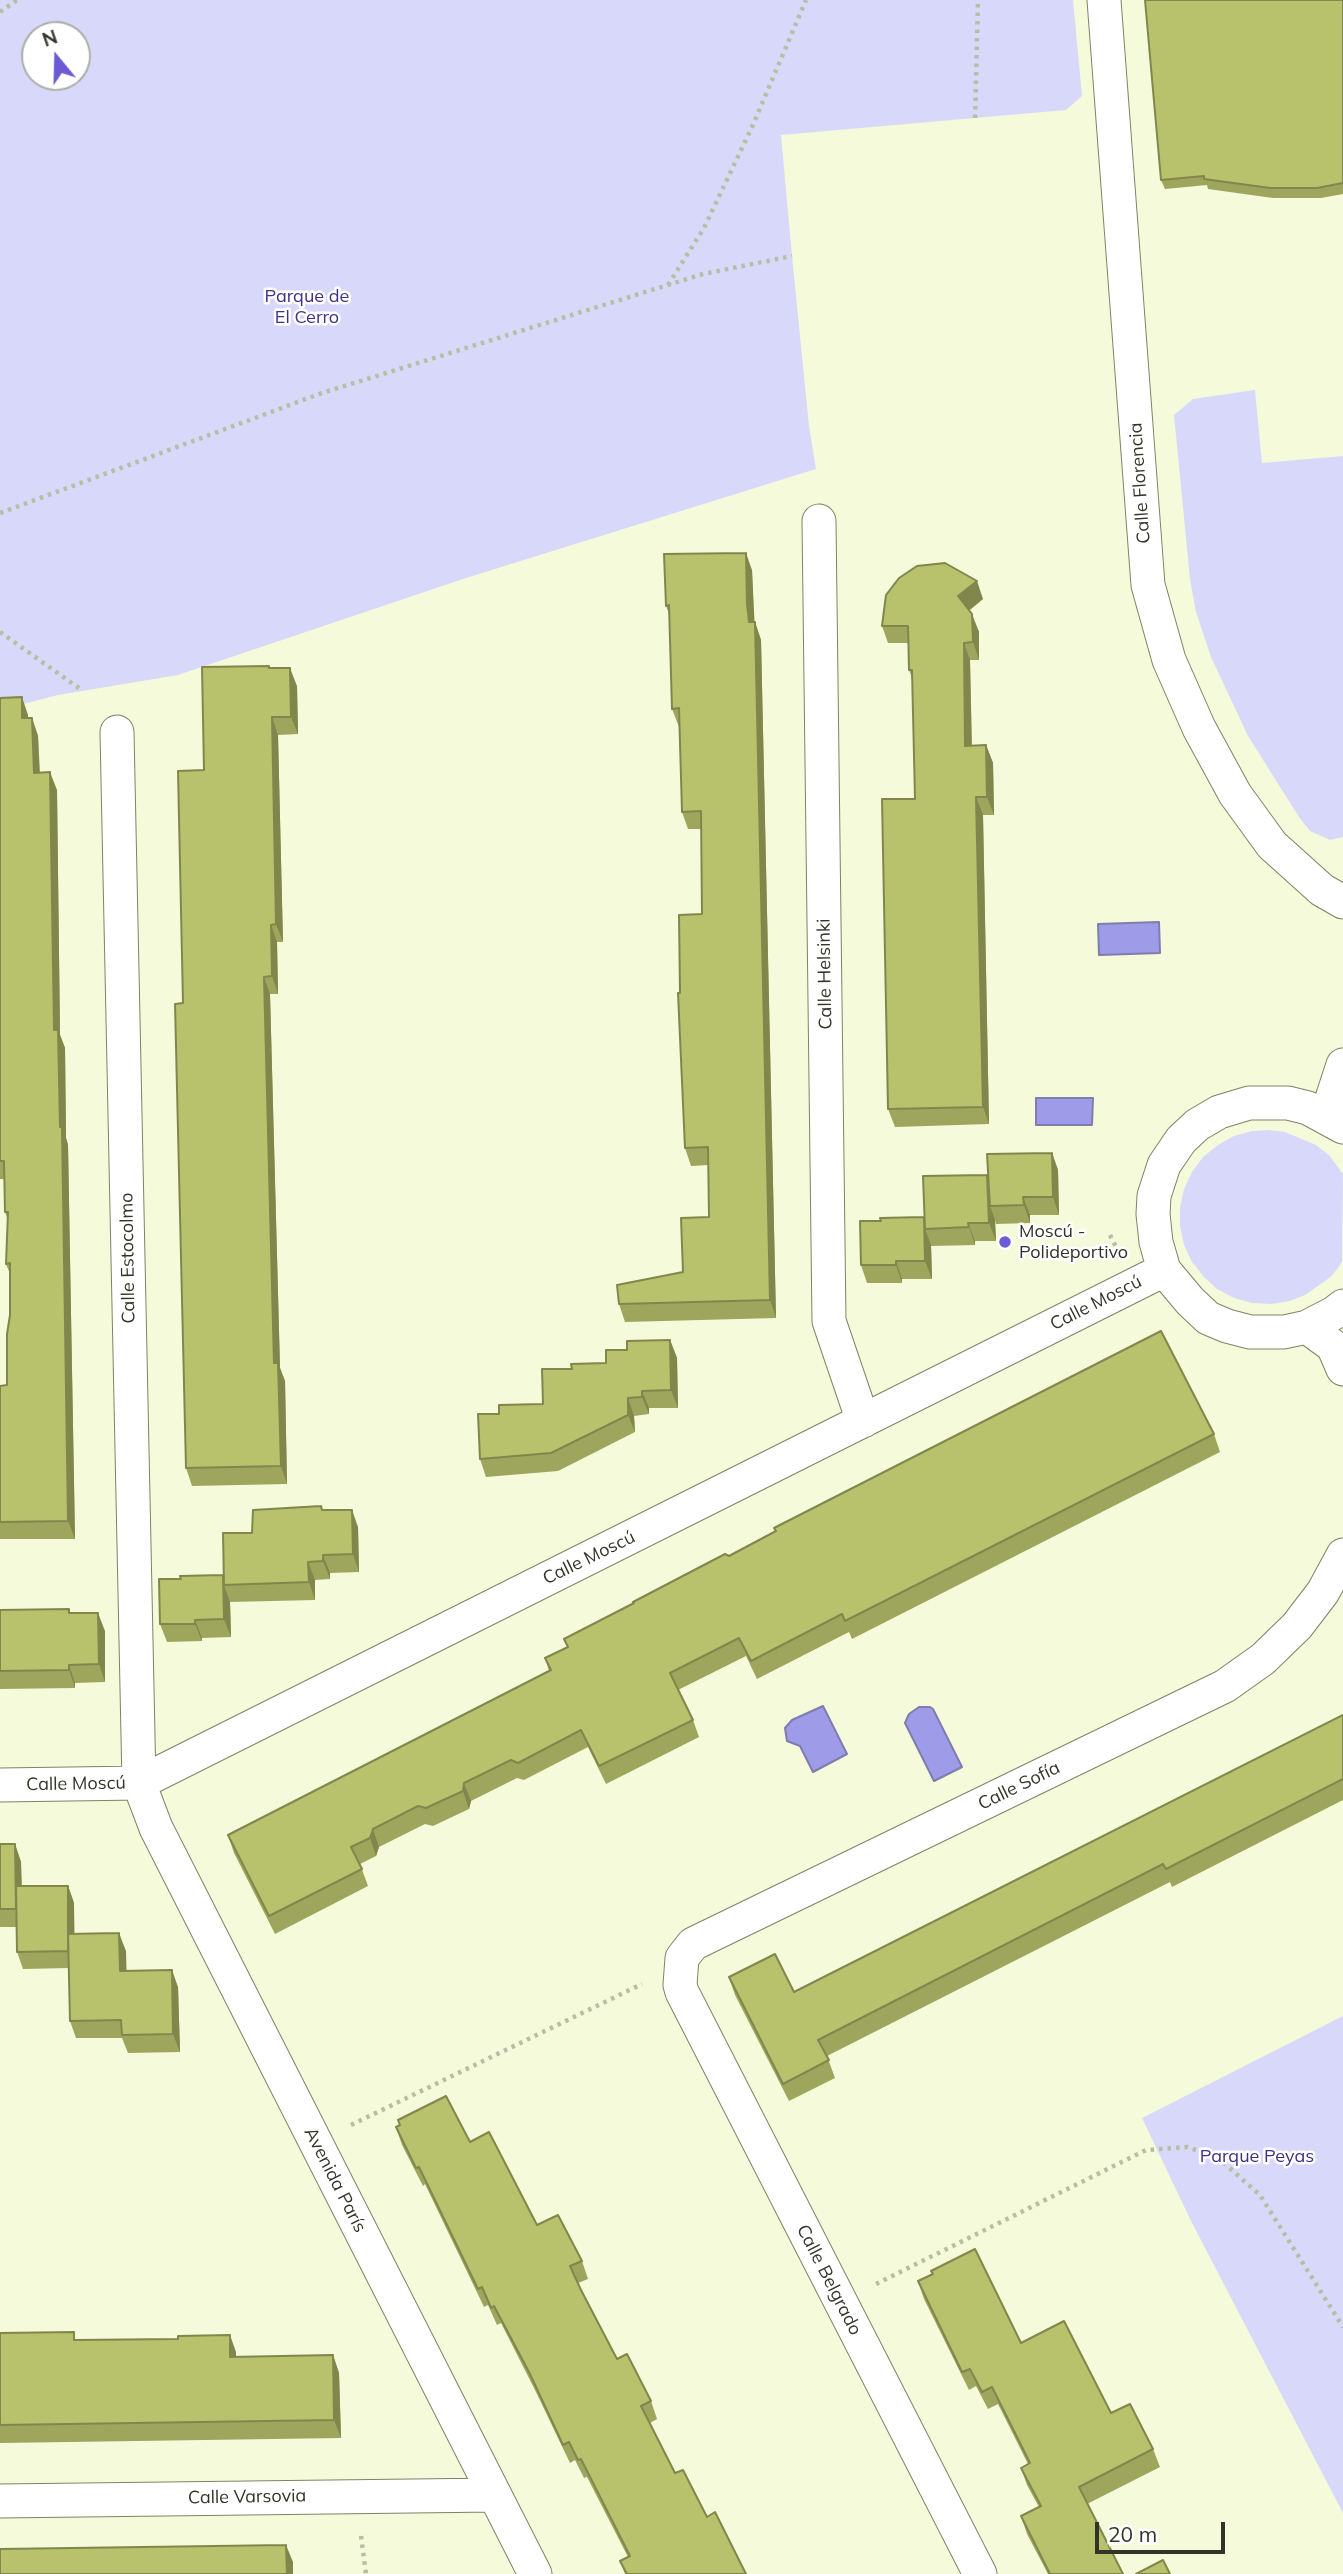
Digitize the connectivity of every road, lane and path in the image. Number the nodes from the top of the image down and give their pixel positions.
1 (17, 0) edge
2 (806, 0) edge
3 (978, 0) edge
4 (1104, 0) edge
5 (0, 12) edge
6 (975, 118) dead end
7 (792, 256) dead end
8 (667, 286) junction
9 (0, 513) edge
10 (819, 521) dead end
11 (0, 632) edge
12 (83, 691) dead end
13 (117, 732) dead end
14 (1343, 902) edge
15 (1343, 1065) edge
16 (1335, 1122) edge
17 (1164, 1270) junction
18 (1343, 1306) edge
19 (1307, 1327) junction
20 (1343, 1369) edge
21 (863, 1421) junction
22 (1343, 1555) edge
23 (139, 1783) junction
24 (0, 1785) edge
25 (666, 1982) junction
26 (368, 2118) dead end
27 (874, 2285) dead end
28 (1343, 2326) edge
29 (495, 2495) junction
30 (0, 2501) edge
31 (360, 2534) dead end
32 (366, 2574) edge
33 (535, 2574) edge
34 (979, 2574) edge

1 - 5 path
2 - 8 path
3 - 6 path
4 - 14 street, Calle Florencia
7 - 8 path
8 - 9 path
10 - 21 street, Calle Helsinki
11 - 12 path
13 - 23 street, Calle Estocolmo
15 - 16 street
16 - 17 street
17 - 19 street
17 - 21 street, Calle Moscú
18 - 19 street
19 - 20 street
21 - 23 street, Calle Moscú
22 - 25 street, Calle Sofía
23 - 24 street, Calle Moscú
23 - 29 street, Avenida París
25 - 26 path
25 - 34 street, Calle Belgrado
27 - 28 path
29 - 30 street, Calle Varsovia
29 - 33 street, Avenida París
31 - 32 path

